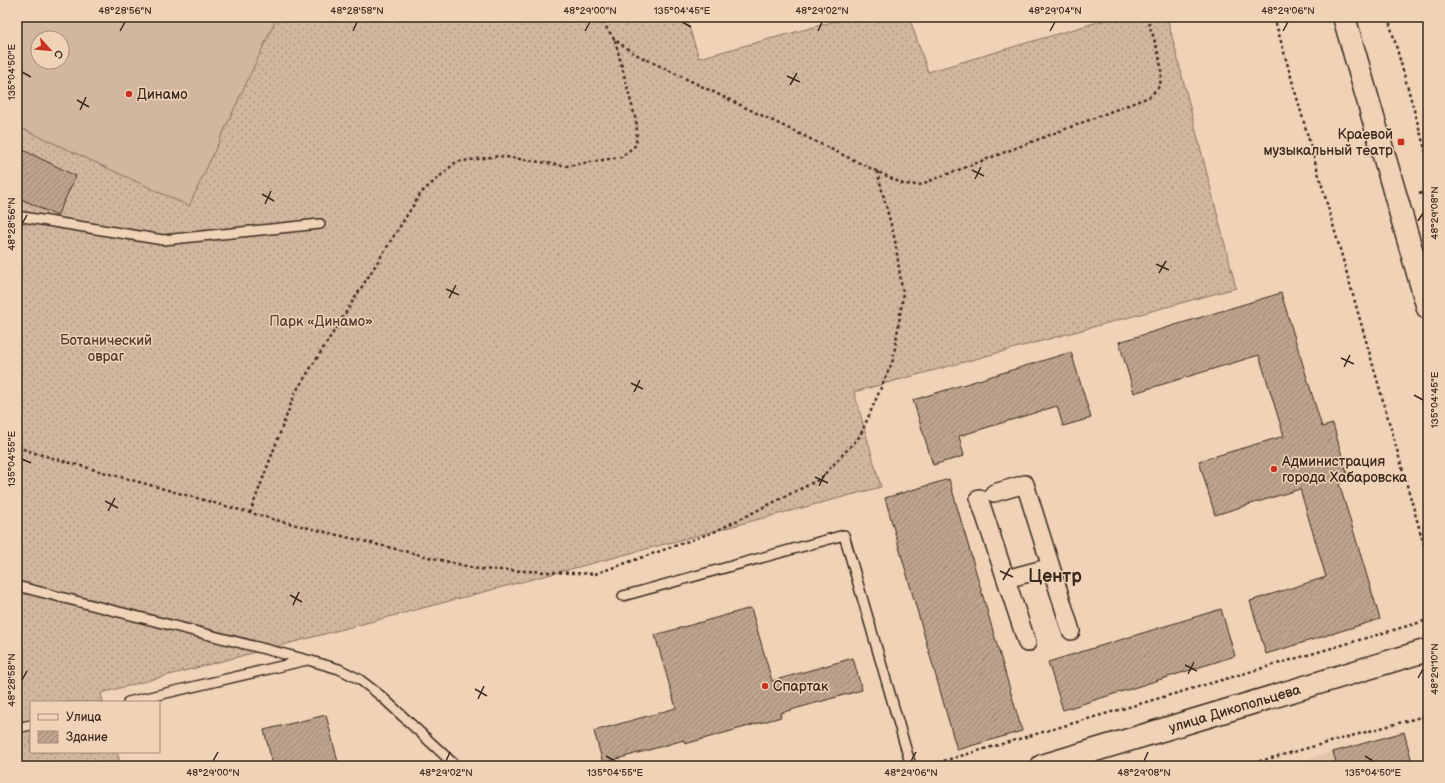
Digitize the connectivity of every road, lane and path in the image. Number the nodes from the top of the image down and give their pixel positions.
1 (599, 17) edge
2 (1147, 17) edge
3 (1274, 17) edge
4 (1344, 17) edge
5 (1388, 17) edge
6 (615, 40) junction
7 (1428, 160) edge
8 (877, 171) junction
9 (17, 216) edge
10 (320, 224) dead end
11 (1428, 308) edge
12 (17, 447) edge
13 (250, 513) junction
14 (1428, 559) edge
15 (1051, 567) junction
16 (1006, 579) junction
17 (17, 586) edge
18 (623, 596) dead end
19 (1428, 620) edge
20 (1071, 631) dead end
21 (1027, 643) dead end
22 (1428, 650) edge
23 (308, 660) junction
24 (132, 701) edge
25 (1428, 715) edge
26 (30, 725) edge
27 (17, 728) edge
28 (456, 766) edge
29 (911, 766) edge
30 (925, 766) edge
31 (1042, 766) edge
32 (1242, 766) edge

1 - 6 path
2 - 8 path
3 - 14 path
4 - 11 main road
5 - 7 path
6 - 8 path
6 - 13 path
8 - 13 path
9 - 10 lane
12 - 13 path
15 - 16 street
15 - 16 street
15 - 20 street
16 - 21 street
17 - 23 lane
18 - 29 lane
19 - 30 path
22 - 31 main road, улица Дикопольцева
23 - 24 lane
23 - 28 lane
25 - 32 path
26 - 27 lane

